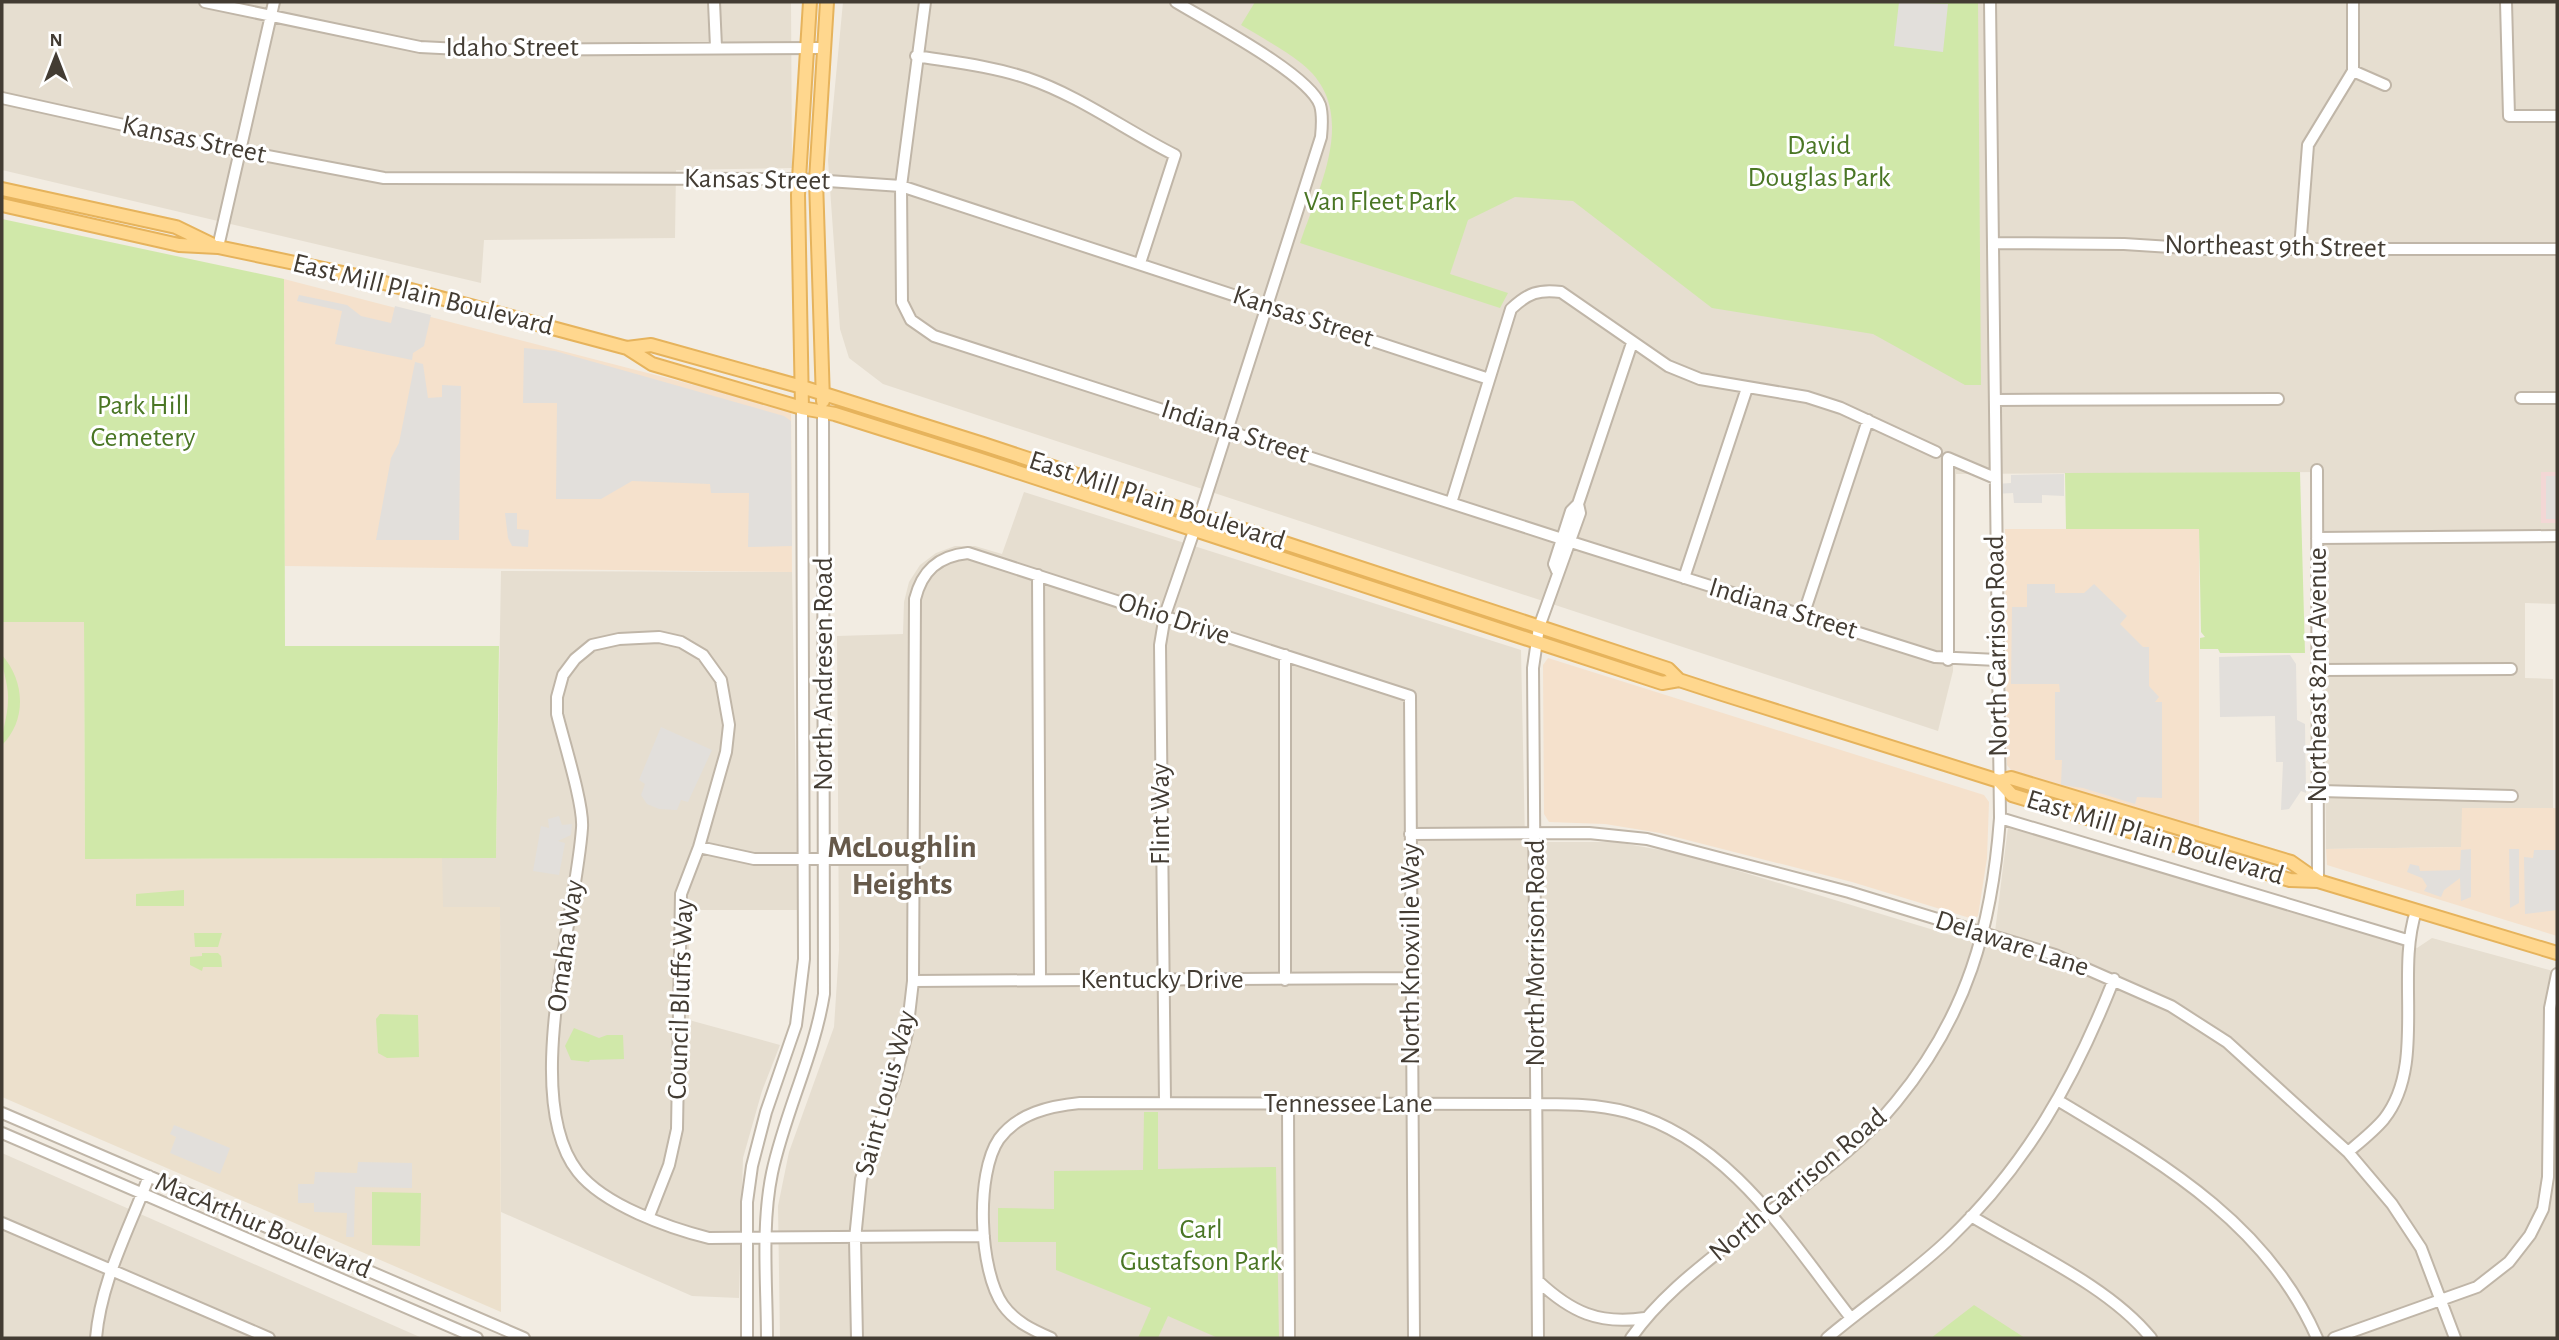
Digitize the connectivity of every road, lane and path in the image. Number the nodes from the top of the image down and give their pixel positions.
1 (205, 2) edge
2 (274, 2) edge
3 (714, 2) edge
4 (810, 2) edge
5 (827, 2) edge
6 (925, 2) edge
7 (1176, 2) edge
8 (1990, 2) edge
9 (2353, 2) edge
10 (2506, 2) edge
11 (271, 16) junction
12 (716, 47) junction
13 (806, 47) junction
14 (824, 48) junction
15 (916, 56) junction
16 (2353, 71) junction
17 (2385, 85) dead end
18 (2, 98) edge
19 (2557, 116) edge
20 (241, 151) junction
21 (799, 179) junction
22 (816, 180) junction
23 (901, 186) junction
24 (2, 189) edge
25 (2, 205) edge
26 (1993, 243) junction
27 (218, 247) junction
28 (2300, 249) junction
29 (2557, 249) edge
30 (1140, 264) junction
31 (1266, 305) junction
32 (1632, 343) junction
33 (627, 348) junction
34 (1489, 379) junction
35 (802, 387) junction
36 (1747, 388) junction
37 (824, 394) junction
38 (2521, 398) dead end
39 (2557, 398) edge
40 (2278, 399) dead end
41 (1995, 400) junction
42 (802, 408) junction
43 (823, 412) junction
44 (1868, 420) junction
45 (1227, 428) junction
46 (1936, 452) dead end
47 (2317, 470) dead end
48 (1995, 478) junction
49 (1451, 503) junction
50 (1200, 515) junction
51 (1194, 531) junction
52 (2557, 536) edge
53 (2317, 538) junction
54 (1567, 540) junction
55 (938, 561) joint
56 (1038, 575) junction
57 (1684, 578) junction
58 (1165, 615) junction
59 (1803, 616) junction
60 (1539, 627) junction
61 (1535, 642) junction
62 (592, 645) joint
63 (1285, 655) junction
64 (1948, 660) junction
65 (1997, 660) junction
66 (2511, 669) dead end
67 (2319, 670) junction
68 (1679, 680) junction
69 (1410, 696) joint
70 (1999, 781) junction
71 (2320, 792) junction
72 (2512, 796) dead end
73 (2000, 818) junction
74 (1535, 833) junction
75 (1410, 834) junction
76 (699, 847) junction
77 (804, 858) junction
78 (825, 858) junction
79 (914, 859) junction
80 (2318, 881) junction
81 (2416, 911) junction
82 (1983, 933) junction
83 (2407, 940) junction
84 (2557, 953) edge
85 (2557, 974) edge
86 (1411, 978) junction
87 (1162, 979) junction
88 (2114, 979) junction
89 (1040, 980) junction
90 (1285, 980) junction
91 (914, 981) junction
92 (2059, 1101) junction
93 (1165, 1102) junction
94 (1288, 1104) junction
95 (1411, 1104) junction
96 (1536, 1104) junction
97 (2, 1112) edge
98 (2, 1133) edge
99 (2348, 1152) junction
100 (149, 1176) junction
101 (143, 1193) junction
102 (1768, 1213) junction
103 (649, 1216) junction
104 (1971, 1216) junction
105 (2, 1223) edge
106 (984, 1236) junction
107 (746, 1239) junction
108 (767, 1239) junction
109 (855, 1239) junction
110 (110, 1271) junction
111 (1538, 1281) junction
112 (2443, 1299) junction
113 (1645, 1318) junction
114 (1852, 1318) junction
115 (248, 1334) edge
116 (96, 1338) edge
117 (269, 1338) edge
118 (477, 1338) edge
119 (524, 1338) edge
120 (747, 1338) edge
121 (767, 1338) edge
122 (857, 1338) edge
123 (1051, 1338) edge
124 (1289, 1338) edge
125 (1414, 1338) edge
126 (1538, 1338) edge
127 (1631, 1338) edge
128 (1827, 1338) edge
129 (2151, 1338) edge
130 (2317, 1338) edge
131 (2334, 1338) edge
132 (2455, 1338) edge

1 - 11 street, Idaho Street
2 - 11 street
3 - 12 street
4 - 13 main road, North Andresen Road
5 - 14 main road, North Andresen Road
6 - 15 street
7 - 31 street
8 - 26 street, North Garrison Road
9 - 16 street
10 - 19 street
11 - 12 street, Idaho Street
11 - 20 street
12 - 13 street, Idaho Street
13 - 14 street, Idaho Street
13 - 21 main road, North Andresen Road
14 - 22 main road, North Andresen Road
15 - 23 street
15 - 30 street
16 - 17 street
16 - 28 street
18 - 20 street, Kansas Street
20 - 21 street, Kansas Street
20 - 27 street
21 - 22 street, Kansas Street
21 - 35 main road, North Andresen Road
22 - 23 street, Kansas Street
22 - 37 main road, North Andresen Road
23 - 30 street, Kansas Street
23 - 45 street, Indiana Street
24 - 27 main road, East Mill Plain Boulevard
25 - 27 main road, East Mill Plain Boulevard
26 - 28 street, Northeast 9th Street
26 - 41 street, North Garrison Road
27 - 33 main road, East Mill Plain Boulevard
28 - 29 street, Northeast 9th Street
30 - 31 street, Kansas Street
31 - 34 street, Kansas Street
31 - 45 street
32 - 34 street
32 - 36 street
32 - 54 street, North Morrison Road
33 - 35 main road, East Mill Plain Boulevard
33 - 42 main road, East Mill Plain Boulevard
34 - 49 street
35 - 37 main road, East Mill Plain Boulevard
35 - 42 main road, North Andresen Road
36 - 44 street
36 - 57 street
37 - 43 main road, North Andresen Road
37 - 50 main road, East Mill Plain Boulevard
38 - 39 street
40 - 41 street
41 - 48 street, North Garrison Road
42 - 43 main road, East Mill Plain Boulevard
42 - 77 street, North Andresen Road
43 - 51 main road, East Mill Plain Boulevard
43 - 78 street, North Andresen Road
44 - 46 street
44 - 59 street
45 - 49 street, Indiana Street
45 - 50 street
47 - 53 street, Northeast 82nd Avenue
48 - 64 street
48 - 65 street, North Garrison Road
49 - 54 street, Indiana Street
50 - 60 main road, East Mill Plain Boulevard
51 - 58 street, Flint Way
51 - 61 main road, East Mill Plain Boulevard
52 - 53 street
53 - 67 street, Northeast 82nd Avenue
54 - 57 street, Indiana Street
54 - 60 street, North Morrison Road
55 - 56 street, Ohio Drive
55 - 79 street, Saint Louis Way
56 - 58 street, Ohio Drive
56 - 89 street
57 - 59 street, Indiana Street
58 - 63 street, Ohio Drive
58 - 87 street, Flint Way
59 - 64 street, Indiana Street
60 - 61 street, North Morrison Road
60 - 68 main road, East Mill Plain Boulevard
61 - 68 main road, East Mill Plain Boulevard
61 - 74 street, North Morrison Road
62 - 76 street, Council Bluffs Way
62 - 103 street, Omaha Way
63 - 69 street, Ohio Drive
63 - 90 street
64 - 65 street, Indiana Street
65 - 70 street, North Garrison Road
66 - 67 street
67 - 71 street, Northeast 82nd Avenue
68 - 70 main road, East Mill Plain Boulevard
69 - 75 street, North Knoxville Way
70 - 73 street, North Garrison Road
70 - 80 main road, East Mill Plain Boulevard
71 - 72 street
71 - 80 street, Northeast 82nd Avenue
73 - 82 street, North Garrison Road
73 - 83 street
74 - 75 street, Delaware Lane
74 - 82 street, Delaware Lane
74 - 96 street, North Morrison Road
75 - 86 street, North Knoxville Way
76 - 77 street
76 - 103 street, Council Bluffs Way
77 - 78 street
77 - 107 street, North Andresen Road
78 - 79 street
78 - 108 street, North Andresen Road
79 - 91 street, Saint Louis Way
80 - 81 main road, East Mill Plain Boulevard
81 - 83 street
81 - 84 main road, East Mill Plain Boulevard
82 - 88 street, Delaware Lane
82 - 102 street, North Garrison Road
83 - 99 street
85 - 112 street
86 - 90 street, Kentucky Drive
86 - 95 street, North Knoxville Way
87 - 89 street, Kentucky Drive
87 - 90 street, Kentucky Drive
87 - 93 street, Flint Way
88 - 92 street
88 - 99 street, Delaware Lane
89 - 91 street, Kentucky Drive
91 - 109 street, Saint Louis Way
92 - 104 street
92 - 130 street
93 - 94 street, Tennessee Lane
93 - 106 street, Tennessee Lane
94 - 95 street, Tennessee Lane
94 - 124 street
95 - 96 street, Tennessee Lane
95 - 125 street, North Knoxville Way
96 - 102 street, Tennessee Lane
96 - 111 street, North Morrison Road
97 - 100 street, MacArthur Boulevard
98 - 101 street, MacArthur Boulevard
99 - 112 street, Delaware Lane
100 - 101 street
100 - 119 street, MacArthur Boulevard
101 - 110 street
101 - 118 street, MacArthur Boulevard
102 - 113 street, North Garrison Road
102 - 114 street, Tennessee Lane
103 - 107 street, Omaha Way
104 - 114 street
104 - 129 street
105 - 110 street
106 - 109 street, Omaha Way
106 - 123 street, Tennessee Lane
107 - 108 street, Omaha Way
107 - 120 street, North Andresen Road
108 - 109 street, Omaha Way
108 - 121 street, North Andresen Road
109 - 122 street, Saint Louis Way
110 - 115 street
110 - 116 street
111 - 113 street
111 - 126 street, North Morrison Road
112 - 131 street
112 - 132 street, Delaware Lane
113 - 127 street, North Garrison Road
114 - 128 street
115 - 117 street

